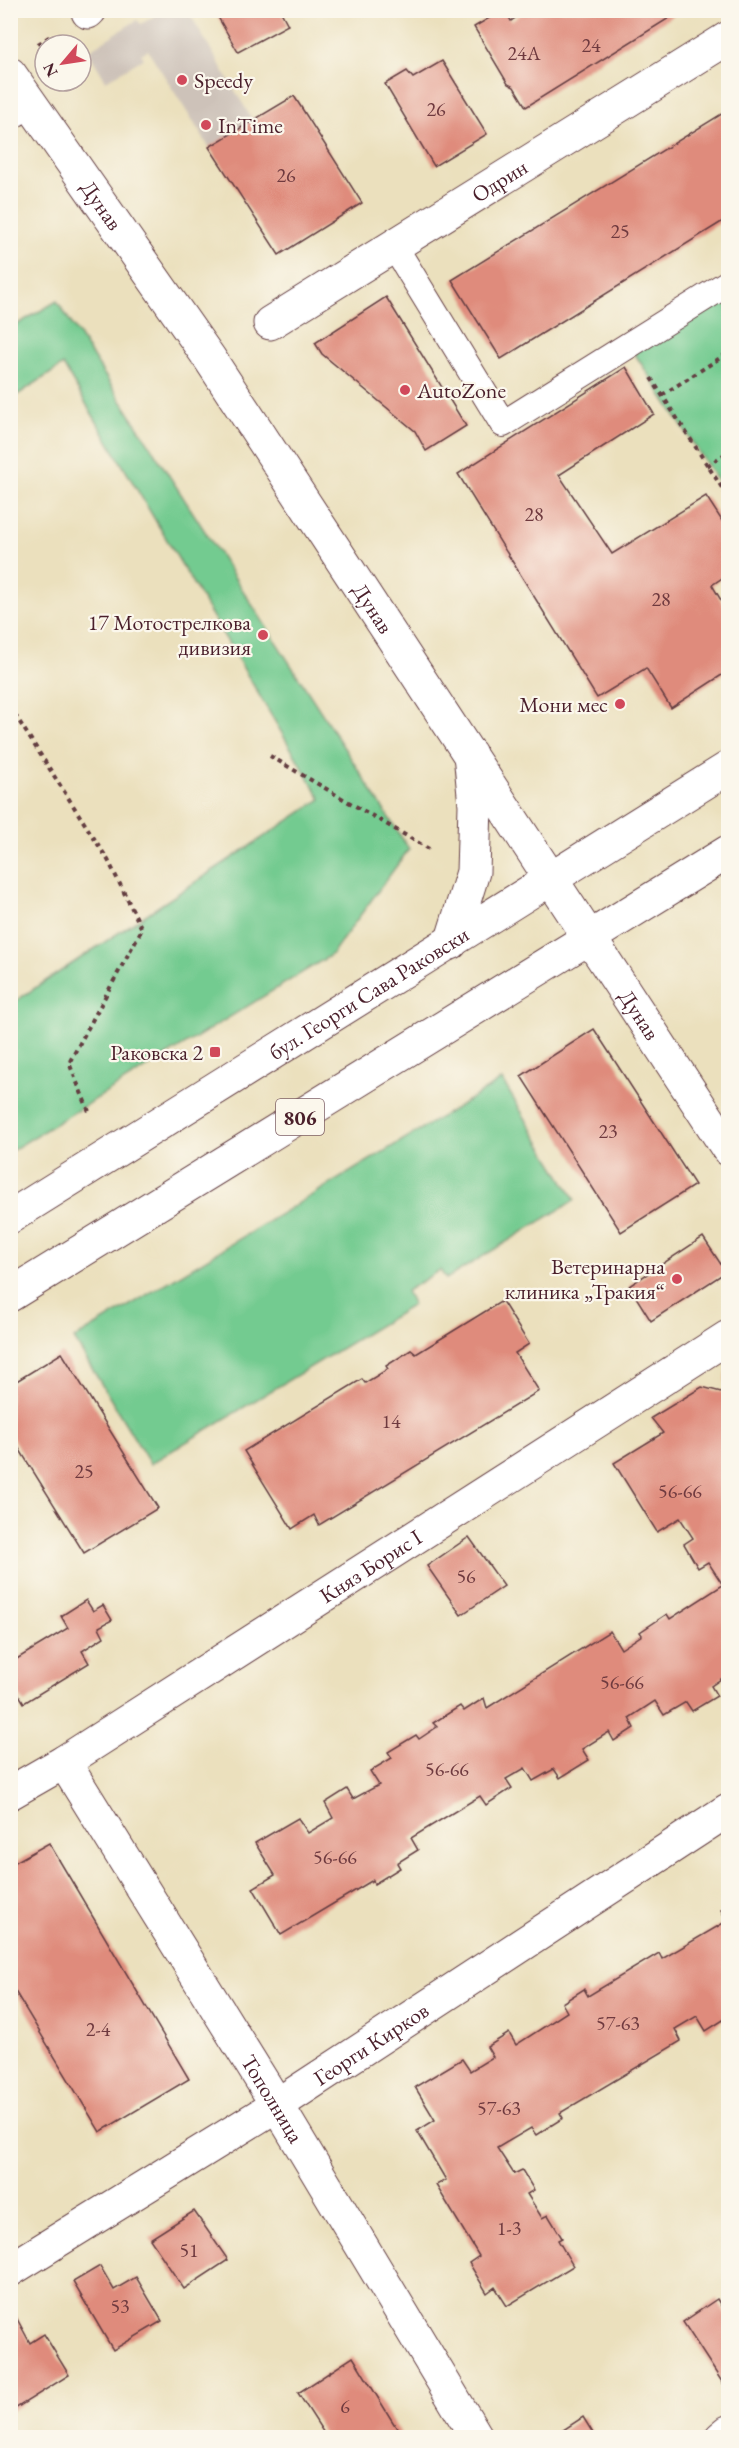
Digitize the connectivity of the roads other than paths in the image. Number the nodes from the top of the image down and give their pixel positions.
1 (729, 38) edge
2 (20, 62) edge
3 (21, 110) edge
4 (394, 246) junction
5 (729, 283) edge
6 (270, 323) dead end
7 (470, 754) junction
8 (729, 768) edge
9 (729, 852) edge
10 (552, 880) junction
11 (590, 938) junction
12 (451, 943) junction
13 (729, 1149) edge
14 (10, 1217) edge
15 (10, 1295) edge
16 (729, 1337) edge
17 (64, 1762) junction
18 (10, 1793) edge
19 (729, 1810) edge
20 (277, 2105) junction
21 (10, 2270) edge
22 (729, 2432) edge
23 (477, 2438) edge
24 (721, 2438) edge

1 - 4 main road, Одрин
2 - 3 main road, Дунав
3 - 7 main road, Дунав
4 - 5 lane
4 - 6 main road, Одрин
7 - 10 main road, Дунав
7 - 12 main road
8 - 10 main road, бул. Георги Сава Раковски
9 - 11 main road, 806
10 - 11 main road, Дунав
10 - 12 main road, бул. Георги Сава Раковски
11 - 13 main road, Дунав
11 - 15 main road, 806
12 - 14 main road, бул. Георги Сава Раковски
16 - 17 main road, Княз Борис I
17 - 18 main road, Княз Борис I
17 - 20 main road, Тополница
19 - 20 main road, Георги Кирков
20 - 21 main road, Георги Кирков
20 - 23 main road, Тополница
22 - 24 main road

